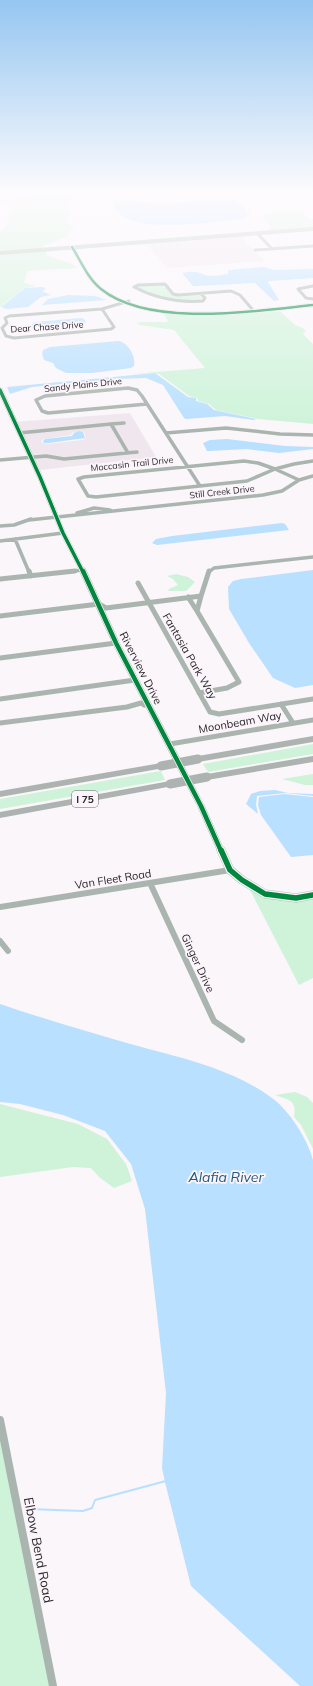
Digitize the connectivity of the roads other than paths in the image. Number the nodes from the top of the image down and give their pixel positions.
1 (89, 271) edge
2 (99, 280) dead end
3 (313, 286) edge
4 (201, 294) junction
5 (313, 298) edge
6 (127, 301) junction
7 (313, 304) edge
8 (102, 309) junction
9 (253, 310) junction
10 (0, 390) edge
11 (146, 404) junction
12 (124, 423) dead end
13 (111, 424) junction
14 (19, 433) junction
15 (166, 433) junction
16 (313, 435) edge
17 (137, 452) dead end
18 (128, 453) junction
19 (30, 457) junction
20 (0, 460) edge
21 (313, 461) edge
22 (187, 466) junction
23 (276, 469) junction
24 (313, 476) edge
25 (299, 480) junction
26 (200, 486) junction
27 (55, 516) junction
28 (0, 526) edge
29 (63, 533) junction
30 (15, 539) junction
31 (0, 541) edge
32 (313, 557) edge
33 (82, 570) junction
34 (31, 576) junction
35 (0, 579) edge
36 (138, 583) dead end
37 (201, 596) junction
38 (188, 598) junction
39 (148, 603) junction
40 (99, 604) junction
41 (197, 611) junction
42 (0, 616) edge
43 (116, 643) junction
44 (0, 658) edge
45 (135, 680) junction
46 (200, 692) junction
47 (0, 699) edge
48 (313, 699) edge
49 (146, 704) junction
50 (281, 704) junction
51 (313, 720) edge
52 (0, 723) edge
53 (293, 723) junction
54 (313, 739) edge
55 (170, 744) junction
56 (313, 759) edge
57 (0, 794) edge
58 (0, 815) edge
59 (230, 870) junction
60 (150, 883) junction
61 (313, 895) edge
62 (0, 906) edge
63 (0, 942) edge
64 (8, 951) dead end
65 (242, 1040) dead end
66 (0, 1420) edge
67 (53, 1686) edge

1 - 6 street
2 - 6 street
3 - 5 street
4 - 4 street
4 - 9 street
6 - 8 street, Dear Chase Drive
6 - 9 street
7 - 9 street
8 - 8 street, Dear Chase Drive
10 - 14 street, Riverview Drive
11 - 11 street, Sandy Plains Drive
11 - 15 street, Sandy Plains Drive
12 - 13 street
13 - 14 street
13 - 18 street
14 - 19 street, Riverview Drive
15 - 16 street
15 - 22 street, Sandy Plains Drive
17 - 18 street
18 - 19 street
19 - 20 street
19 - 27 street, Riverview Drive
21 - 23 street, Moccasin Trail Drive
22 - 23 street, Moccasin Trail Drive
22 - 26 street, Sandy Plains Drive
22 - 26 street, Moccasin Trail Drive
23 - 25 street, Moccasin Trail Drive
23 - 26 street, Moccasin Trail Drive
24 - 25 street, Still Creek Drive
25 - 27 street, Still Creek Drive
27 - 28 street, Still Creek Drive
27 - 29 street, Riverview Drive
29 - 30 street
29 - 33 street, Riverview Drive
30 - 31 street
30 - 34 street
32 - 37 street
33 - 34 street
33 - 40 street, Riverview Drive
34 - 35 street
36 - 39 street, Fantasia Park Way
37 - 38 street, Fantasia Park Way
37 - 41 street
38 - 39 street, Fantasia Park Way
38 - 41 street
39 - 40 street, Fantasia Park Way
39 - 46 street, Fantasia Park Way
40 - 42 street, Fantasia Park Way
40 - 43 street, Riverview Drive
41 - 46 street
43 - 44 street
43 - 45 street, Riverview Drive
45 - 47 street
45 - 49 street, Riverview Drive
46 - 50 street, Fantasia Park Way
48 - 50 street, Fantasia Park Way
49 - 52 street
49 - 55 street, Riverview Drive
50 - 53 street
51 - 53 street, Moonbeam Way
53 - 55 street, Moonbeam Way
54 - 57 highway, I 75, bridge
55 - 59 street, Riverview Drive
56 - 58 highway, I 75, bridge
59 - 60 street, Van Fleet Road
59 - 61 street, Riverview Drive
60 - 62 street, Van Fleet Road
60 - 65 street, Ginger Drive
63 - 64 street
66 - 67 street, Elbow Bend Road

